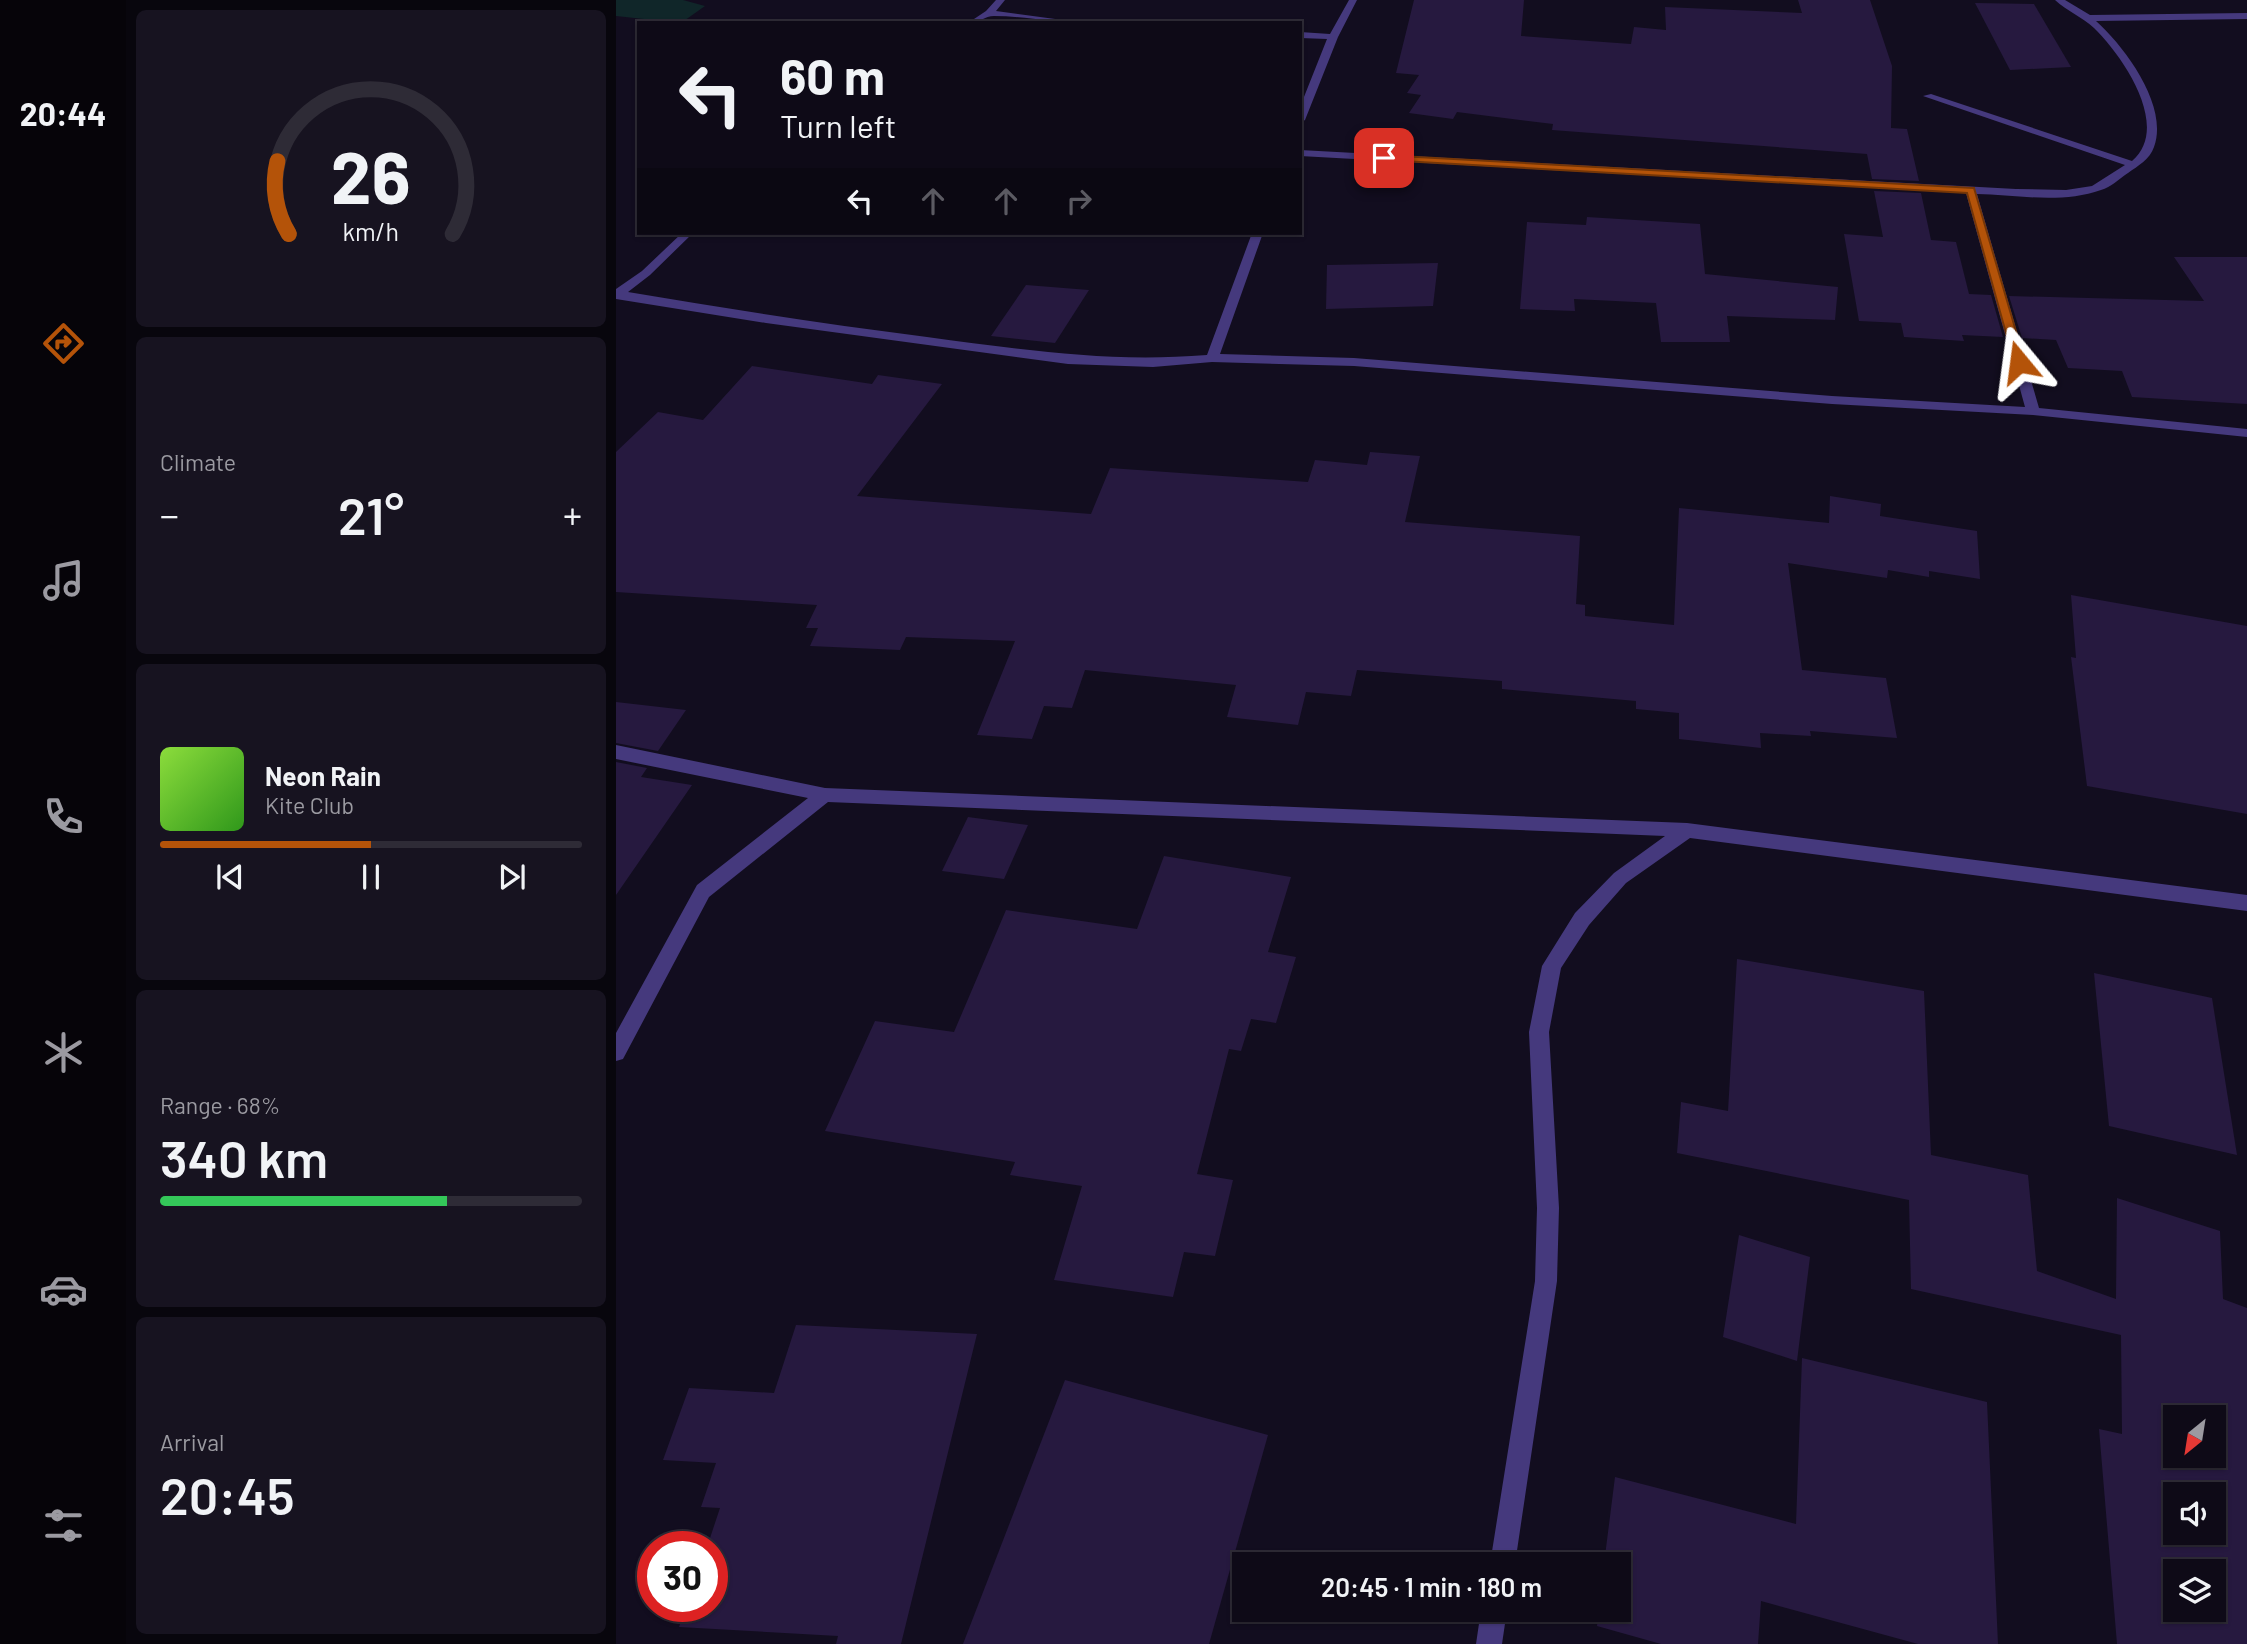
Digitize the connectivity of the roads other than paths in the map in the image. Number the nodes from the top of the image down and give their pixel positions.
1 (1001, 0) edge
2 (1353, 0) edge
3 (2060, 0) edge
4 (989, 13) junction
5 (2247, 16) edge
6 (2087, 18) junction
7 (975, 21) edge
8 (1063, 21) edge
9 (1302, 35) edge
10 (1333, 37) junction
11 (1928, 96) dead end
12 (1302, 115) edge
13 (1302, 153) edge
14 (2134, 164) junction
15 (1971, 190) junction
16 (686, 235) edge
17 (1257, 235) edge
18 (617, 294) edge
19 (1212, 358) junction
20 (2033, 411) junction
21 (2247, 433) edge
22 (616, 752) edge
23 (825, 795) junction
24 (1687, 830) junction
25 (2247, 903) edge
26 (616, 1052) edge
27 (1504, 1552) edge
28 (1492, 1622) edge
29 (1489, 1644) edge

1 - 4 street
2 - 10 street
3 - 6 street
4 - 7 street
4 - 8 street
5 - 6 street
6 - 14 street
9 - 10 street
10 - 12 street
11 - 14 street
13 - 15 street
14 - 15 street
15 - 20 street
16 - 18 street
17 - 19 street
18 - 19 street
19 - 20 street
20 - 21 street
22 - 23 street
23 - 24 street
23 - 26 street
24 - 25 street
24 - 27 street
28 - 29 street

